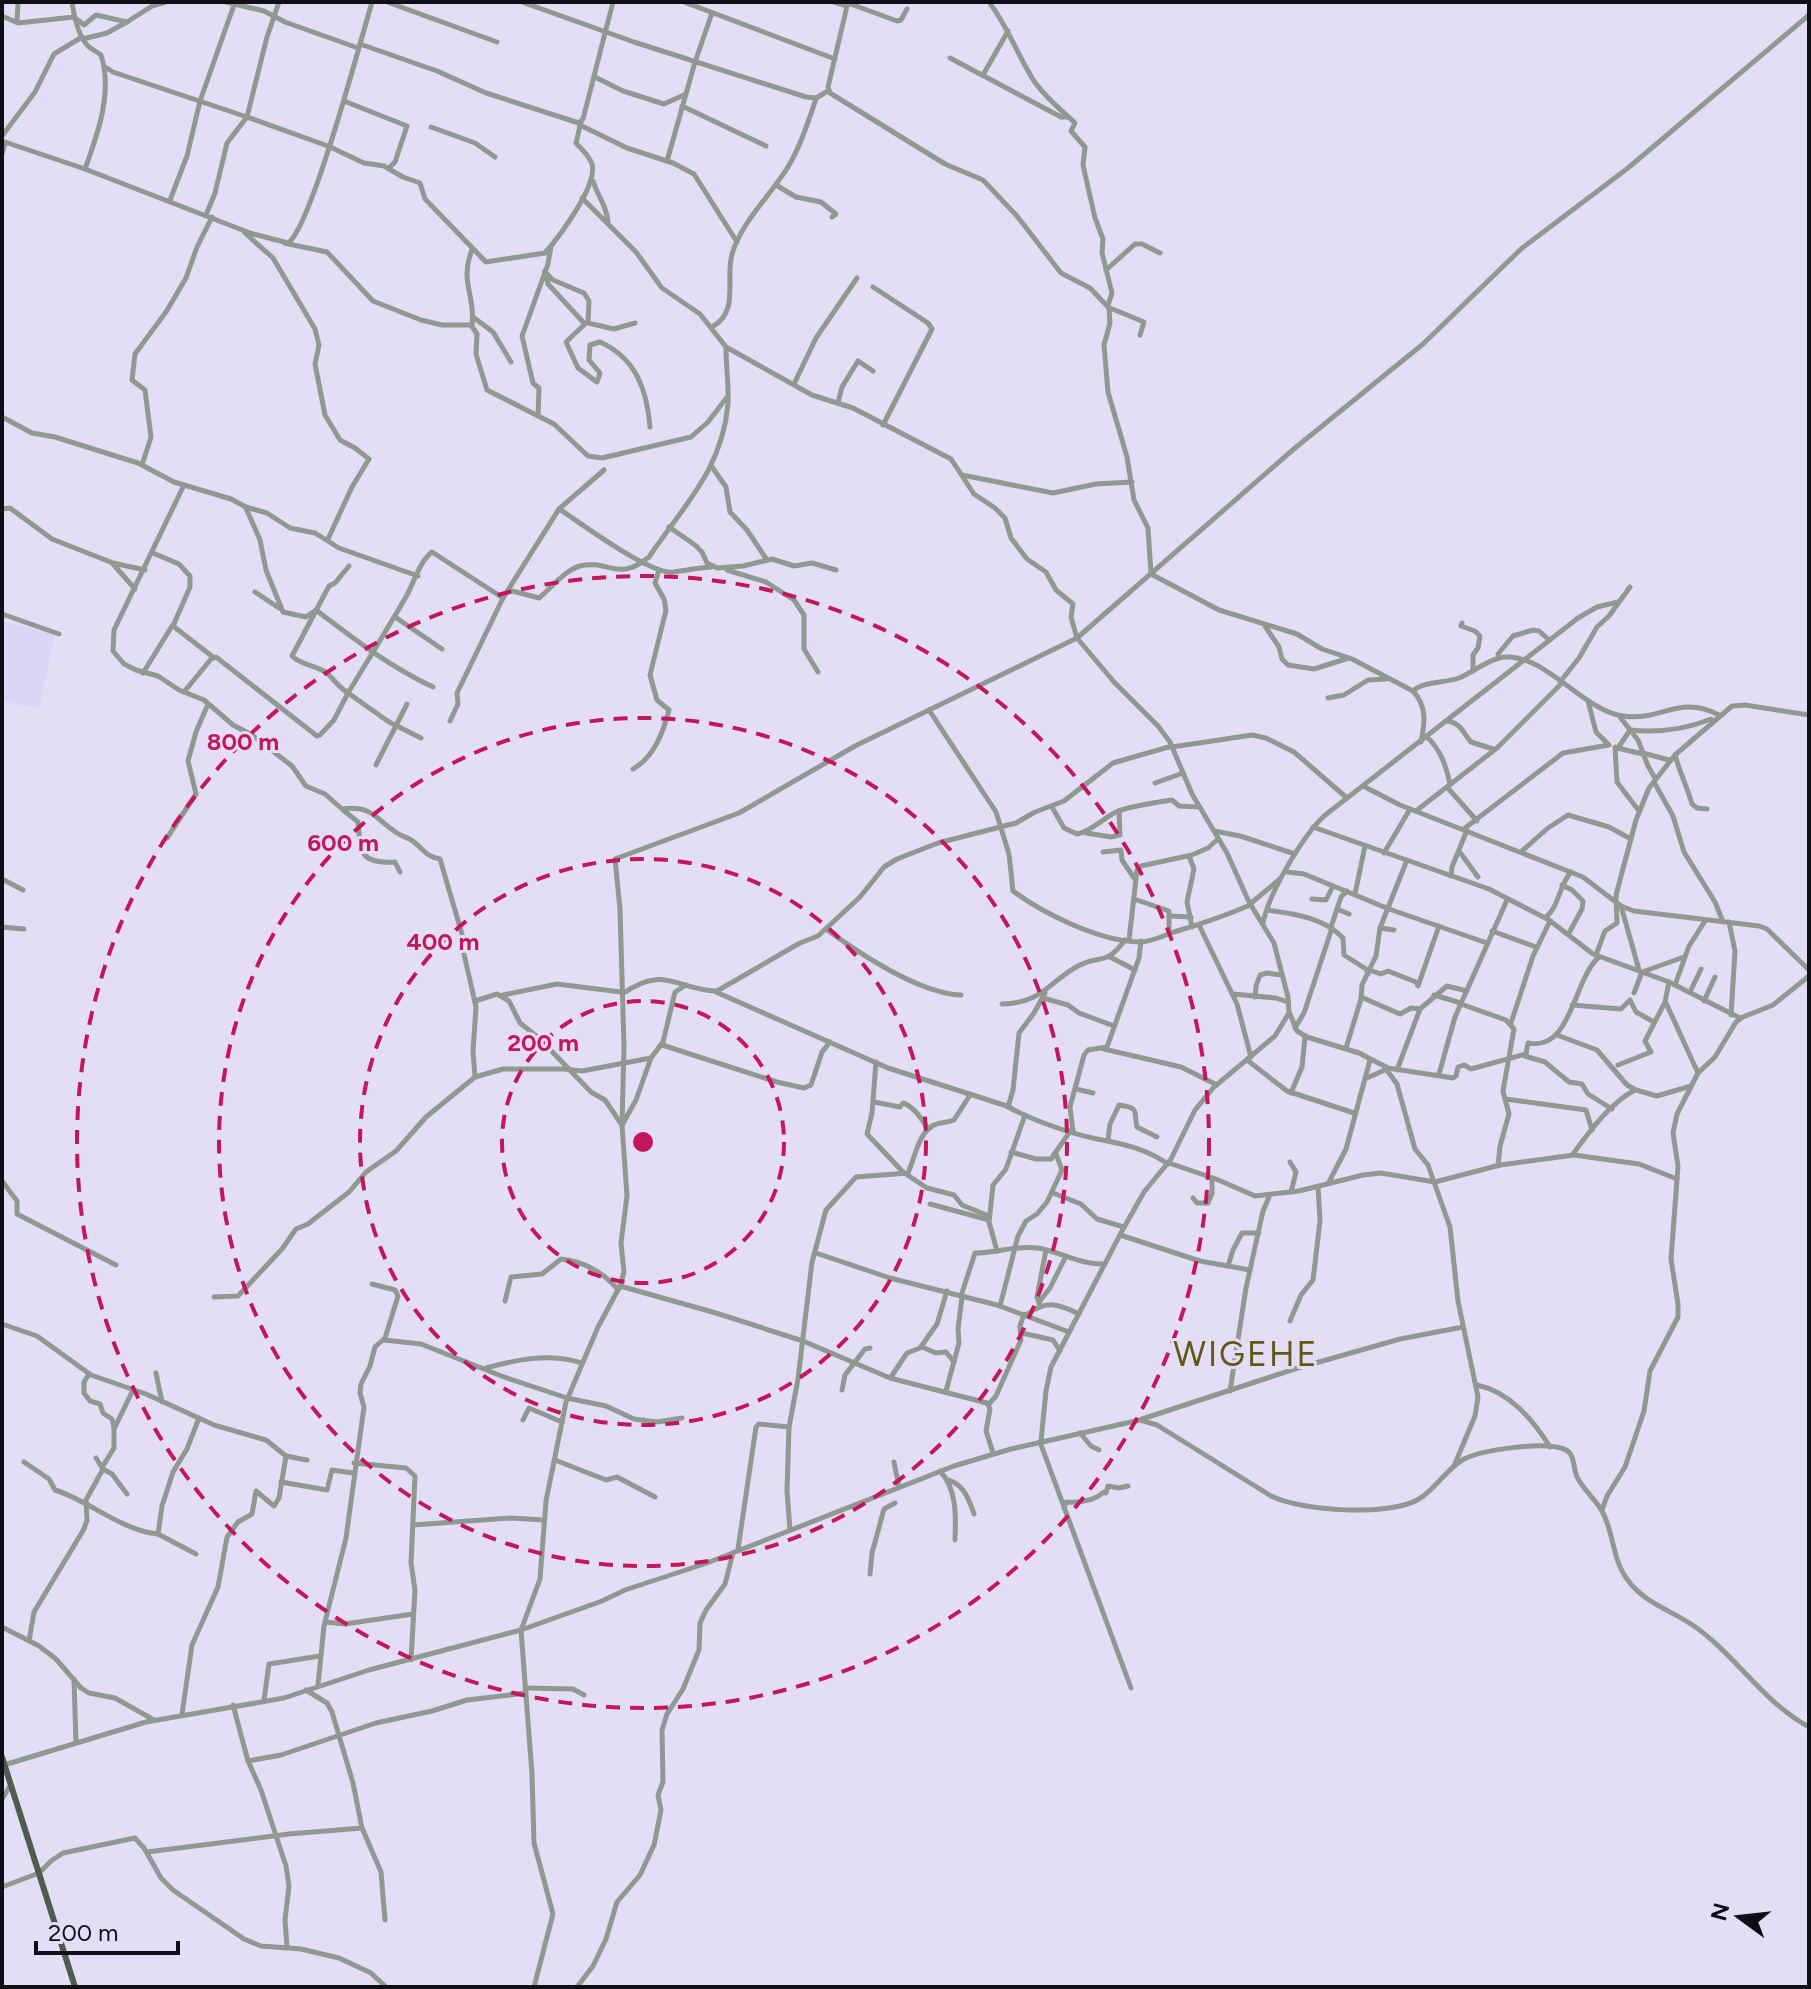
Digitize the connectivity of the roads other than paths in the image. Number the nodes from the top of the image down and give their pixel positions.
1 (18, 2) edge
2 (72, 2) edge
3 (166, 2) edge
4 (226, 2) edge
5 (279, 2) edge
6 (372, 2) edge
7 (387, 2) edge
8 (522, 2) edge
9 (613, 2) edge
10 (684, 2) edge
11 (834, 2) edge
12 (989, 2) edge
13 (848, 4) edge
14 (234, 5) junction
15 (907, 9) dead end
16 (712, 13) junction
17 (1809, 15) edge
18 (2, 16) edge
19 (274, 16) junction
20 (74, 17) junction
21 (128, 21) junction
22 (17, 22) junction
23 (605, 30) junction
24 (1008, 30) junction
25 (83, 38) junction
26 (497, 42) dead end
27 (359, 46) junction
28 (950, 58) dead end
29 (835, 59) junction
30 (695, 62) junction
31 (105, 67) junction
32 (983, 75) junction
33 (595, 77) junction
34 (828, 91) junction
35 (685, 94) junction
36 (816, 98) junction
37 (200, 101) junction
38 (344, 101) junction
39 (682, 106) junction
40 (247, 117) junction
41 (1068, 117) junction
42 (580, 124) junction
43 (431, 127) dead end
44 (3, 140) edge
45 (328, 146) junction
46 (766, 146) dead end
47 (2, 154) edge
48 (495, 157) dead end
49 (667, 161) junction
50 (389, 168) junction
51 (85, 169) junction
52 (593, 180) junction
53 (776, 185) junction
54 (582, 198) junction
55 (170, 200) junction
56 (209, 216) junction
57 (832, 217) dead end
58 (608, 224) junction
59 (241, 229) junction
60 (737, 242) junction
61 (284, 243) junction
62 (551, 245) junction
63 (472, 250) junction
64 (1160, 253) dead end
65 (1106, 270) junction
66 (545, 271) junction
67 (857, 278) dead end
68 (873, 287) dead end
69 (1109, 306) junction
70 (473, 317) junction
71 (635, 323) dead end
72 (472, 327) junction
73 (712, 327) junction
74 (1140, 335) dead end
75 (726, 347) junction
76 (511, 362) dead end
77 (873, 371) dead end
78 (794, 384) junction
79 (728, 396) junction
80 (838, 403) junction
81 (538, 416) junction
82 (2, 417) edge
83 (883, 425) junction
84 (650, 427) dead end
85 (142, 465) junction
86 (712, 466) junction
87 (604, 470) dead end
88 (961, 475) junction
89 (1132, 482) junction
90 (184, 485) junction
91 (3, 505) edge
92 (246, 507) junction
93 (559, 509) junction
94 (669, 527) junction
95 (328, 539) junction
96 (153, 553) junction
97 (767, 560) junction
98 (113, 563) junction
99 (642, 563) junction
100 (349, 566) dead end
101 (711, 567) junction
102 (722, 569) junction
103 (145, 570) junction
104 (659, 570) junction
105 (836, 570) dead end
106 (1151, 574) junction
107 (418, 576) junction
108 (1630, 587) dead end
109 (135, 589) junction
110 (508, 590) junction
111 (255, 592) dead end
112 (503, 598) junction
113 (1618, 602) junction
114 (316, 610) junction
115 (283, 612) junction
116 (2, 614) edge
117 (395, 617) junction
118 (1462, 623) dead end
119 (173, 626) junction
120 (1265, 626) junction
121 (59, 634) dead end
122 (1077, 638) junction
123 (1549, 640) junction
124 (442, 649) dead end
125 (372, 653) junction
126 (1498, 654) dead end
127 (213, 657) junction
128 (1350, 658) junction
129 (1525, 661) junction
130 (1473, 671) junction
131 (818, 672) dead end
132 (143, 673) junction
133 (1387, 679) junction
134 (1561, 683) junction
135 (433, 687) dead end
136 (1413, 691) junction
137 (184, 692) junction
138 (348, 693) junction
139 (1328, 698) dead end
140 (1588, 701) junction
141 (208, 704) junction
142 (407, 704) dead end
143 (929, 710) junction
144 (1719, 715) junction
145 (1809, 715) edge
146 (1620, 716) junction
147 (450, 721) dead end
148 (1447, 721) junction
149 (397, 725) junction
150 (1630, 730) junction
151 (1427, 737) junction
152 (421, 738) dead end
153 (1421, 742) junction
154 (1172, 746) junction
155 (1614, 747) junction
156 (1494, 749) junction
157 (1643, 754) junction
158 (1672, 757) junction
159 (376, 765) dead end
160 (633, 769) dead end
161 (1183, 773) junction
162 (1654, 780) junction
163 (1155, 783) dead end
164 (1363, 786) junction
165 (1449, 786) junction
166 (1347, 798) junction
167 (1052, 807) junction
168 (1199, 808) junction
169 (342, 809) junction
170 (1707, 809) dead end
171 (1413, 810) junction
172 (1119, 811) junction
173 (1640, 812) junction
174 (1477, 821) junction
175 (1002, 827) junction
176 (1313, 827) junction
177 (1465, 830) junction
178 (1213, 831) junction
179 (1084, 832) junction
180 (167, 838) dead end
181 (1218, 839) junction
182 (1631, 839) junction
183 (1365, 846) junction
184 (1459, 850) junction
185 (1522, 851) junction
186 (1103, 852) dead end
187 (1384, 853) junction
188 (1295, 854) junction
189 (1189, 856) junction
190 (1407, 860) junction
191 (1291, 862) junction
192 (400, 872) dead end
193 (1298, 872) junction
194 (1571, 872) junction
195 (1285, 875) junction
196 (1451, 876) junction
197 (1478, 877) dead end
198 (2, 879) edge
199 (1135, 879) junction
200 (1562, 885) junction
201 (1333, 886) junction
202 (23, 890) dead end
203 (1347, 891) junction
204 (1355, 894) junction
205 (1134, 899) junction
206 (1312, 899) dead end
207 (1507, 900) junction
208 (1250, 904) junction
209 (1619, 904) junction
210 (1337, 909) junction
211 (1389, 909) junction
212 (1267, 910) junction
213 (1349, 914) dead end
214 (1169, 916) junction
215 (1191, 917) junction
216 (1548, 919) junction
217 (1706, 920) junction
218 (1726, 922) junction
219 (1263, 923) junction
220 (1196, 926) junction
221 (1439, 926) junction
222 (2, 927) edge
223 (1332, 927) junction
224 (1380, 928) junction
225 (24, 929) dead end
226 (826, 929) junction
227 (1394, 930) dead end
228 (1492, 931) junction
229 (1569, 933) junction
230 (1169, 934) junction
231 (1127, 940) junction
232 (1141, 941) junction
233 (1487, 943) junction
234 (1536, 947) junction
235 (1598, 955) junction
236 (1110, 957) junction
237 (1684, 957) junction
238 (1701, 969) dead end
239 (1135, 970) junction
240 (1640, 971) junction
241 (1371, 972) junction
242 (1809, 973) edge
243 (1281, 975) junction
244 (1715, 977) dead end
245 (1672, 984) junction
246 (686, 985) junction
247 (1047, 989) junction
248 (1467, 991) junction
249 (715, 992) junction
250 (1690, 992) junction
251 (621, 993) junction
252 (1634, 993) dead end
253 (1233, 994) junction
254 (502, 995) junction
255 (961, 995) dead end
256 (1434, 995) junction
257 (1363, 996) junction
258 (1255, 997) junction
259 (1043, 998) junction
260 (475, 1001) junction
261 (1704, 1001) junction
262 (1288, 1002) junction
263 (1665, 1002) junction
264 (1461, 1003) junction
265 (1002, 1004) dead end
266 (1572, 1005) junction
267 (1420, 1009) junction
268 (1289, 1011) junction
269 (1731, 1015) junction
270 (1741, 1019) junction
271 (1654, 1022) junction
272 (1511, 1023) junction
273 (1114, 1026) junction
274 (1295, 1028) junction
275 (1557, 1035) junction
276 (1306, 1036) junction
277 (830, 1042) junction
278 (662, 1045) junction
279 (1346, 1048) junction
280 (1104, 1049) junction
281 (1520, 1055) junction
282 (651, 1058) junction
283 (1249, 1058) junction
284 (1508, 1058) junction
285 (1370, 1060) junction
286 (876, 1062) junction
287 (624, 1063) junction
288 (1618, 1065) dead end
289 (1387, 1068) junction
290 (569, 1070) junction
291 (1397, 1070) junction
292 (1698, 1073) junction
293 (1439, 1074) junction
294 (475, 1077) junction
295 (1366, 1079) junction
296 (1217, 1085) junction
297 (1691, 1086) junction
298 (1076, 1089) junction
299 (1636, 1090) junction
300 (1093, 1093) dead end
301 (1291, 1093) junction
302 (970, 1095) junction
303 (1505, 1099) junction
304 (874, 1102) junction
305 (1008, 1107) junction
306 (1612, 1109) junction
307 (1354, 1113) junction
308 (1025, 1115) junction
309 (622, 1125) junction
310 (928, 1129) junction
311 (1072, 1130) junction
312 (1592, 1130) junction
313 (1157, 1137) dead end
314 (1108, 1140) junction
315 (1011, 1152) junction
316 (1056, 1154) junction
317 (1572, 1155) junction
318 (1290, 1162) dead end
319 (1168, 1164) junction
320 (1498, 1166) junction
321 (905, 1174) junction
322 (1212, 1177) junction
323 (1677, 1179) junction
324 (2, 1181) edge
325 (1435, 1182) junction
326 (1329, 1183) junction
327 (1318, 1186) junction
328 (1291, 1192) junction
329 (1053, 1193) junction
330 (1270, 1196) junction
331 (1193, 1198) dead end
332 (930, 1204) dead end
333 (989, 1218) junction
334 (1124, 1227) junction
335 (1259, 1233) junction
336 (1120, 1235) junction
337 (1014, 1248) junction
338 (1046, 1250) junction
339 (997, 1251) junction
340 (816, 1253) junction
341 (1066, 1256) junction
342 (1105, 1264) junction
343 (116, 1265) dead end
344 (1228, 1266) junction
345 (1250, 1270) junction
346 (372, 1284) dead end
347 (619, 1288) junction
348 (947, 1291) junction
349 (962, 1296) junction
350 (214, 1297) dead end
351 (505, 1301) dead end
352 (1040, 1304) junction
353 (1000, 1306) junction
354 (1025, 1314) junction
355 (1079, 1314) junction
356 (1290, 1321) dead end
357 (2, 1324) edge
358 (1463, 1327) junction
359 (1069, 1332) junction
360 (1022, 1333) junction
361 (384, 1340) junction
362 (803, 1341) junction
363 (922, 1347) junction
364 (870, 1348) dead end
365 (1060, 1351) junction
366 (855, 1362) junction
367 (954, 1362) junction
368 (582, 1363) junction
369 (486, 1368) junction
370 (156, 1373) dead end
371 (89, 1374) junction
372 (890, 1378) junction
373 (1477, 1385) junction
374 (133, 1390) junction
375 (842, 1390) dead end
376 (946, 1391) junction
377 (1230, 1391) junction
378 (567, 1398) junction
379 (162, 1403) junction
380 (989, 1404) junction
381 (199, 1418) junction
382 (682, 1418) dead end
383 (523, 1420) dead end
384 (1139, 1420) junction
385 (562, 1422) junction
386 (789, 1427) junction
387 (114, 1429) junction
388 (1079, 1432) junction
389 (1041, 1442) junction
390 (1550, 1447) junction
391 (1099, 1450) dead end
392 (993, 1453) junction
393 (286, 1456) junction
394 (96, 1458) dead end
395 (307, 1460) dead end
396 (555, 1460) junction
397 (24, 1462) dead end
398 (894, 1462) dead end
399 (354, 1463) junction
400 (103, 1467) junction
401 (1454, 1467) junction
402 (940, 1471) junction
403 (353, 1473) junction
404 (948, 1480) junction
405 (281, 1482) junction
406 (1128, 1486) dead end
407 (897, 1488) junction
408 (127, 1494) dead end
409 (655, 1497) dead end
410 (85, 1505) junction
411 (1064, 1509) junction
412 (1602, 1510) junction
413 (974, 1514) dead end
414 (544, 1520) junction
415 (413, 1525) junction
416 (790, 1530) junction
417 (158, 1534) junction
418 (955, 1540) dead end
419 (736, 1552) junction
420 (196, 1554) dead end
421 (870, 1574) dead end
422 (413, 1613) junction
423 (325, 1622) junction
424 (2, 1627) edge
425 (521, 1630) junction
426 (29, 1641) junction
427 (320, 1656) junction
428 (411, 1660) junction
429 (74, 1678) junction
430 (318, 1685) junction
431 (1131, 1688) dead end
432 (306, 1690) junction
433 (526, 1690) junction
434 (584, 1695) dead end
435 (264, 1700) junction
436 (233, 1705) junction
437 (182, 1714) junction
438 (154, 1720) junction
439 (1809, 1727) edge
440 (339, 1736) junction
441 (76, 1743) junction
442 (3, 1761) edge
443 (248, 1761) junction
444 (10, 1786) junction
445 (3, 1796) edge
446 (362, 1828) junction
447 (275, 1836) junction
448 (147, 1852) junction
449 (39, 1873) junction
450 (2, 1887) edge
451 (385, 1920) dead end
452 (287, 1947) junction
453 (75, 1987) edge
454 (386, 1987) edge
455 (534, 1987) edge
456 (577, 1987) edge

1 - 22 street
2 - 20 street
3 - 21 street
4 - 14 street
5 - 19 street
6 - 27 street
7 - 26 street
8 - 23 street
9 - 23 street
10 - 16 street
11 - 13 street
12 - 24 street
13 - 15 street
13 - 29 street
14 - 19 street
14 - 37 street
16 - 29 street
16 - 30 street
17 - 106 street
18 - 22 street
19 - 27 street
19 - 40 street
20 - 21 street
20 - 22 street
20 - 25 street
21 - 25 street
23 - 30 street
23 - 33 street
24 - 32 street
24 - 41 street
25 - 31 street
25 - 44 street
27 - 38 street
27 - 42 street
28 - 32 street
29 - 34 street
30 - 35 street
30 - 36 street
31 - 37 street
31 - 51 street
32 - 41 street
33 - 35 street
33 - 42 street
34 - 36 street
34 - 69 street
35 - 39 street
36 - 53 street
37 - 40 street
37 - 55 street
38 - 45 street
38 - 50 street
39 - 46 street
39 - 49 street
40 - 45 street
40 - 56 street
41 - 65 street
42 - 49 street
42 - 52 street
43 - 48 street
44 - 47 street
44 - 51 street
45 - 50 street
45 - 61 street
49 - 60 street
50 - 63 street
51 - 55 street
52 - 54 street
52 - 58 street
53 - 57 street
53 - 60 street
54 - 58 street
54 - 62 street
55 - 56 street
56 - 59 street
56 - 85 street
58 - 73 street
59 - 61 street
59 - 95 street
60 - 73 street
61 - 72 street
62 - 63 street
62 - 66 street
63 - 70 street
64 - 65 street
65 - 69 street
66 - 71 street
66 - 81 street
66 - 84 street
67 - 78 street
68 - 83 street
69 - 74 street
69 - 89 street
70 - 72 street
70 - 76 street
72 - 81 street
73 - 75 street
75 - 78 street
75 - 79 street
77 - 80 street
78 - 80 street
79 - 81 street
79 - 86 street
80 - 83 street
82 - 85 street
83 - 88 street
85 - 90 street
86 - 94 street
86 - 97 street
87 - 93 street
88 - 89 street
88 - 122 street
89 - 106 street
90 - 92 street
90 - 96 street
91 - 98 street
92 - 95 street
92 - 115 street
93 - 99 street
93 - 110 street
94 - 99 street
94 - 101 street
95 - 107 street
96 - 103 street
96 - 119 street
97 - 102 street
97 - 105 street
98 - 103 street
98 - 109 street
99 - 104 street
99 - 110 street
100 - 114 street
101 - 102 street
101 - 104 street
102 - 131 street
103 - 109 street
104 - 160 street
106 - 120 street
106 - 122 street
107 - 112 street
107 - 117 street
108 - 113 street
109 - 132 street
110 - 112 street
111 - 115 street
112 - 147 street
113 - 123 street
113 - 134 street
114 - 115 street
114 - 125 street
114 - 138 street
116 - 121 street
117 - 124 street
117 - 125 street
118 - 130 street
119 - 127 street
119 - 132 street
120 - 128 street
120 - 128 street
122 - 143 street
122 - 154 street
123 - 126 street
123 - 129 street
125 - 135 street
125 - 138 street
127 - 137 street
127 - 138 street
128 - 133 street
129 - 130 street
129 - 134 street
129 - 148 street
130 - 136 street
132 - 137 street
133 - 136 street
133 - 139 street
134 - 140 street
134 - 156 street
136 - 153 street
137 - 141 street
138 - 149 street
140 - 146 street
140 - 155 street
141 - 169 street
141 - 180 street
142 - 149 street
143 - 175 street
143 - 251 street
144 - 145 street
144 - 146 street
144 - 150 street
144 - 158 street
146 - 150 street
148 - 151 street
148 - 156 street
149 - 152 street
149 - 159 street
150 - 155 street
150 - 157 street
151 - 153 street
151 - 165 street
153 - 164 street
154 - 161 street
154 - 166 street
154 - 167 street
155 - 157 street
155 - 173 street
155 - 174 street
156 - 165 street
157 - 158 street
157 - 162 street
158 - 162 street
158 - 170 street
161 - 163 street
161 - 168 street
162 - 173 street
162 - 218 street
164 - 166 street
164 - 171 street
165 - 171 street
165 - 174 street
166 - 176 street
167 - 175 street
167 - 179 street
168 - 172 street
168 - 178 street
169 - 192 street
169 - 260 street
171 - 177 street
171 - 187 street
172 - 179 street
172 - 179 street
173 - 182 street
174 - 177 street
175 - 226 street
175 - 231 street
176 - 183 street
176 - 188 street
177 - 184 street
177 - 185 street
178 - 181 street
178 - 188 street
181 - 189 street
181 - 208 street
182 - 185 street
182 - 209 street
183 - 187 street
183 - 204 street
184 - 196 street
184 - 197 street
185 - 194 street
186 - 199 street
187 - 190 street
188 - 191 street
189 - 199 street
189 - 215 street
190 - 196 street
190 - 211 street
191 - 193 street
191 - 195 street
193 - 195 street
193 - 201 street
194 - 200 street
194 - 209 street
195 - 208 street
195 - 212 street
196 - 207 street
198 - 202 street
199 - 205 street
200 - 216 street
200 - 229 street
201 - 203 street
201 - 206 street
203 - 204 street
203 - 210 street
204 - 211 street
205 - 214 street
205 - 231 street
207 - 216 street
207 - 228 street
208 - 219 street
208 - 220 street
209 - 217 street
209 - 235 street
209 - 240 street
210 - 213 street
210 - 223 street
211 - 221 street
211 - 224 street
212 - 219 street
212 - 223 street
214 - 215 street
214 - 230 street
215 - 220 street
216 - 229 street
216 - 234 street
217 - 218 street
217 - 237 street
218 - 242 street
218 - 269 street
219 - 243 street
220 - 230 street
220 - 253 street
221 - 233 street
221 - 241 street
222 - 225 street
223 - 241 street
223 - 274 street
224 - 227 street
224 - 241 street
226 - 249 street
226 - 255 street
228 - 233 street
228 - 234 street
229 - 235 street
230 - 232 street
231 - 232 street
231 - 236 street
232 - 239 street
233 - 248 street
234 - 272 street
235 - 240 street
235 - 266 street
236 - 239 street
236 - 247 street
237 - 240 street
237 - 245 street
238 - 250 street
239 - 273 street
240 - 245 street
240 - 252 street
241 - 257 street
242 - 270 street
243 - 258 street
243 - 262 street
244 - 261 street
245 - 250 street
245 - 263 street
246 - 249 street
246 - 251 street
246 - 278 street
247 - 259 street
247 - 265 street
248 - 256 street
248 - 264 street
249 - 277 street
250 - 261 street
251 - 254 street
251 - 287 street
253 - 258 street
253 - 283 street
254 - 260 street
254 - 290 street
256 - 264 street
256 - 267 street
257 - 267 street
257 - 279 street
258 - 262 street
259 - 273 street
259 - 305 street
260 - 294 street
261 - 269 street
262 - 268 street
263 - 271 street
263 - 292 street
264 - 272 street
264 - 293 street
266 - 271 street
266 - 275 street
267 - 291 street
268 - 274 street
268 - 283 street
269 - 270 street
270 - 292 street
271 - 288 street
272 - 284 street
273 - 280 street
274 - 276 street
275 - 281 street
275 - 299 street
276 - 279 street
276 - 301 street
277 - 278 street
277 - 286 street
278 - 282 street
279 - 285 street
280 - 296 street
280 - 298 street
281 - 284 street
281 - 306 street
282 - 287 street
282 - 309 street
283 - 296 street
283 - 301 street
284 - 293 street
284 - 303 street
285 - 289 street
285 - 295 street
286 - 302 street
286 - 304 street
287 - 290 street
287 - 309 street
289 - 291 street
289 - 295 street
289 - 325 street
290 - 294 street
290 - 309 street
291 - 293 street
292 - 297 street
294 - 350 street
295 - 307 street
296 - 319 street
297 - 299 street
297 - 323 street
298 - 300 street
298 - 311 street
299 - 306 street
301 - 307 street
302 - 305 street
302 - 310 street
303 - 312 street
303 - 320 street
304 - 310 street
304 - 321 street
305 - 308 street
306 - 312 street
307 - 326 street
308 - 311 street
308 - 315 street
309 - 347 street
310 - 321 street
311 - 314 street
311 - 316 street
312 - 317 street
313 - 314 street
314 - 319 street
315 - 316 street
315 - 333 street
316 - 329 street
317 - 320 street
317 - 323 street
318 - 328 street
319 - 322 street
319 - 334 street
320 - 325 street
321 - 333 street
321 - 340 street
322 - 330 street
322 - 331 street
323 - 412 street
324 - 343 street
325 - 326 street
325 - 358 street
326 - 327 street
327 - 328 street
327 - 356 street
328 - 330 street
329 - 334 street
329 - 337 street
330 - 335 street
332 - 333 street
333 - 339 street
334 - 336 street
335 - 344 street
335 - 345 street
336 - 342 street
336 - 344 street
337 - 338 street
337 - 339 street
337 - 353 street
338 - 341 street
338 - 352 street
339 - 349 street
340 - 348 street
340 - 362 street
341 - 342 street
341 - 352 street
342 - 355 street
344 - 345 street
345 - 377 street
346 - 361 street
347 - 351 street
347 - 362 street
347 - 368 street
348 - 349 street
348 - 363 street
349 - 353 street
349 - 367 street
352 - 354 street
352 - 355 street
353 - 354 street
354 - 359 street
354 - 360 street
355 - 359 street
357 - 371 street
358 - 373 street
358 - 377 street
359 - 365 street
360 - 365 street
360 - 380 street
361 - 369 street
361 - 399 street
362 - 366 street
362 - 386 street
363 - 367 street
363 - 372 street
364 - 366 street
365 - 389 street
366 - 372 street
366 - 375 street
367 - 376 street
368 - 369 street
368 - 378 street
369 - 378 street
370 - 379 street
371 - 374 street
371 - 387 street
372 - 376 street
373 - 390 street
373 - 401 street
374 - 379 street
374 - 387 street
376 - 380 street
377 - 384 street
378 - 382 street
378 - 385 street
379 - 381 street
380 - 392 street
381 - 393 street
381 - 417 street
383 - 385 street
384 - 388 street
384 - 401 street
385 - 396 street
386 - 416 street
386 - 419 street
387 - 400 street
388 - 389 street
388 - 391 street
389 - 392 street
389 - 411 street
390 - 401 street
390 - 412 street
392 - 402 street
393 - 395 street
393 - 405 street
394 - 400 street
396 - 409 street
396 - 414 street
397 - 410 street
398 - 407 street
399 - 403 street
399 - 415 street
400 - 408 street
400 - 410 street
402 - 404 street
402 - 407 street
403 - 405 street
403 - 423 street
404 - 413 street
404 - 418 street
405 - 437 street
406 - 411 street
407 - 416 street
407 - 421 street
410 - 417 street
410 - 426 street
411 - 431 street
412 - 439 street
414 - 415 street
414 - 425 street
415 - 422 street
416 - 419 street
417 - 420 street
419 - 425 street
419 - 456 street
422 - 423 street
422 - 428 street
423 - 427 street
424 - 426 street
425 - 428 street
425 - 433 street
426 - 429 street
427 - 430 street
427 - 435 street
428 - 430 street
429 - 438 street
429 - 441 street
430 - 432 street
432 - 435 street
432 - 440 street
433 - 434 street
433 - 440 street
433 - 455 street
435 - 436 street
436 - 437 street
436 - 443 street
437 - 438 street
438 - 441 street
440 - 443 street
440 - 446 street
441 - 442 street
442 - 444 main road
443 - 447 street
444 - 445 street
444 - 449 main road
446 - 447 street
446 - 451 street
447 - 448 street
447 - 452 street
448 - 449 street
448 - 452 street
449 - 450 street
449 - 453 main road
452 - 454 street

